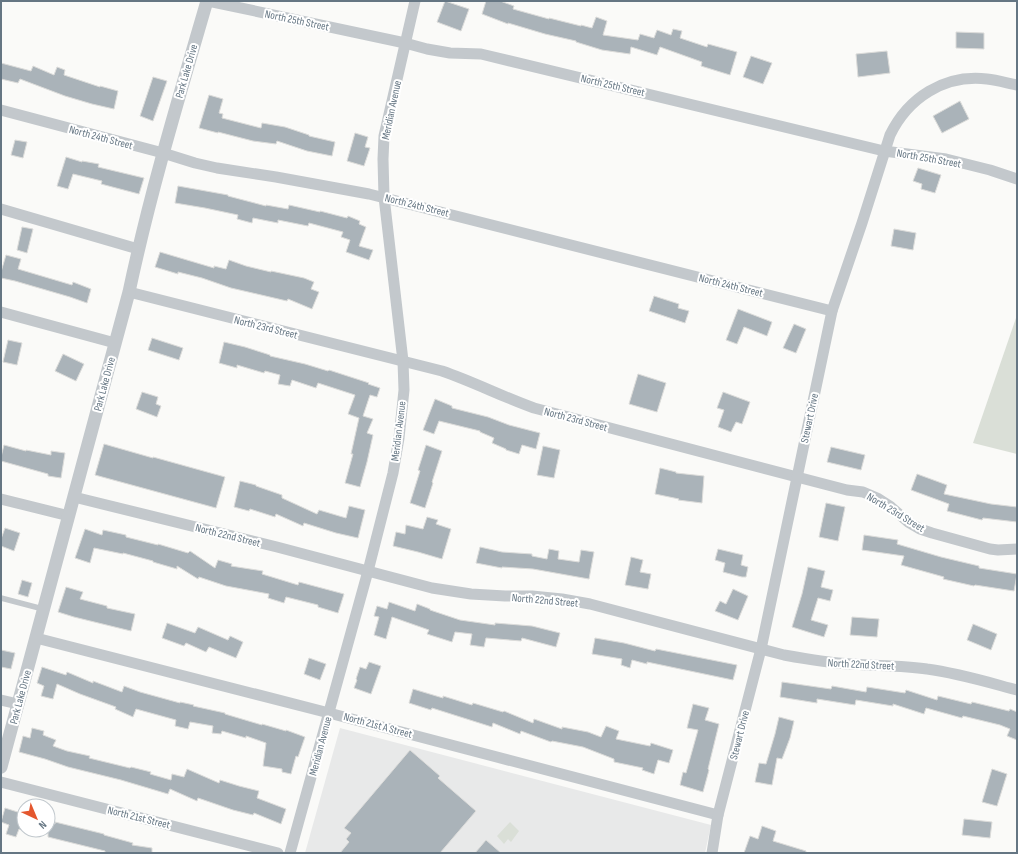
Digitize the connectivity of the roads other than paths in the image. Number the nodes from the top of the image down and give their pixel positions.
1 (207, 1) edge
2 (415, 1) edge
3 (405, 43) junction
4 (1017, 85) edge
5 (1, 110) edge
6 (884, 150) junction
7 (163, 154) junction
8 (1017, 179) edge
9 (384, 197) junction
10 (1, 209) edge
11 (138, 249) junction
12 (129, 292) junction
13 (832, 311) junction
14 (1, 312) edge
15 (115, 343) junction
16 (403, 361) junction
17 (797, 477) junction
18 (74, 497) junction
19 (1, 499) edge
20 (69, 516) junction
21 (1017, 549) edge
22 (368, 571) junction
23 (1, 598) edge
24 (44, 609) junction
25 (36, 638) junction
26 (761, 649) junction
27 (1017, 690) edge
28 (1, 700) edge
29 (18, 704) junction
30 (329, 713) junction
31 (1, 767) edge
32 (1, 782) edge
33 (718, 815) junction
34 (278, 853) edge
35 (290, 853) edge
36 (712, 853) edge

1 - 3 street, North 25th Street
1 - 7 street, Park Lake Drive
2 - 3 street, Meridian Avenue
3 - 6 street, North 25th Street
3 - 9 street, Meridian Avenue
4 - 6 street, Stewart Drive
5 - 7 street, North 24th Street
6 - 8 street, North 25th Street
6 - 13 street, Stewart Drive
7 - 9 street, North 24th Street
7 - 11 street, Park Lake Drive
9 - 13 street, North 24th Street
9 - 16 street, Meridian Avenue
10 - 11 street
11 - 12 street, Park Lake Drive
12 - 15 street, Park Lake Drive
12 - 16 street, North 23rd Street
13 - 17 street, Stewart Drive
14 - 15 street
15 - 18 street, Park Lake Drive
16 - 17 street, North 23rd Street
16 - 22 street, Meridian Avenue
17 - 21 street, North 23rd Street
17 - 26 street, Stewart Drive
18 - 20 street, Park Lake Drive
18 - 22 street, North 22nd Street
19 - 20 street
20 - 24 street, Park Lake Drive
22 - 26 street, North 22nd Street
22 - 30 street, Meridian Avenue
23 - 24 lane
24 - 25 street, Park Lake Drive
25 - 29 street, Park Lake Drive
25 - 30 street, North 21st A Street
26 - 27 street, North 22nd Street
26 - 33 street, Stewart Drive
28 - 29 street
29 - 31 street, Park Lake Drive
30 - 33 street, North 21st A Street
30 - 35 street, Meridian Avenue
32 - 34 street, North 21st Street
33 - 36 street, Stewart Drive

